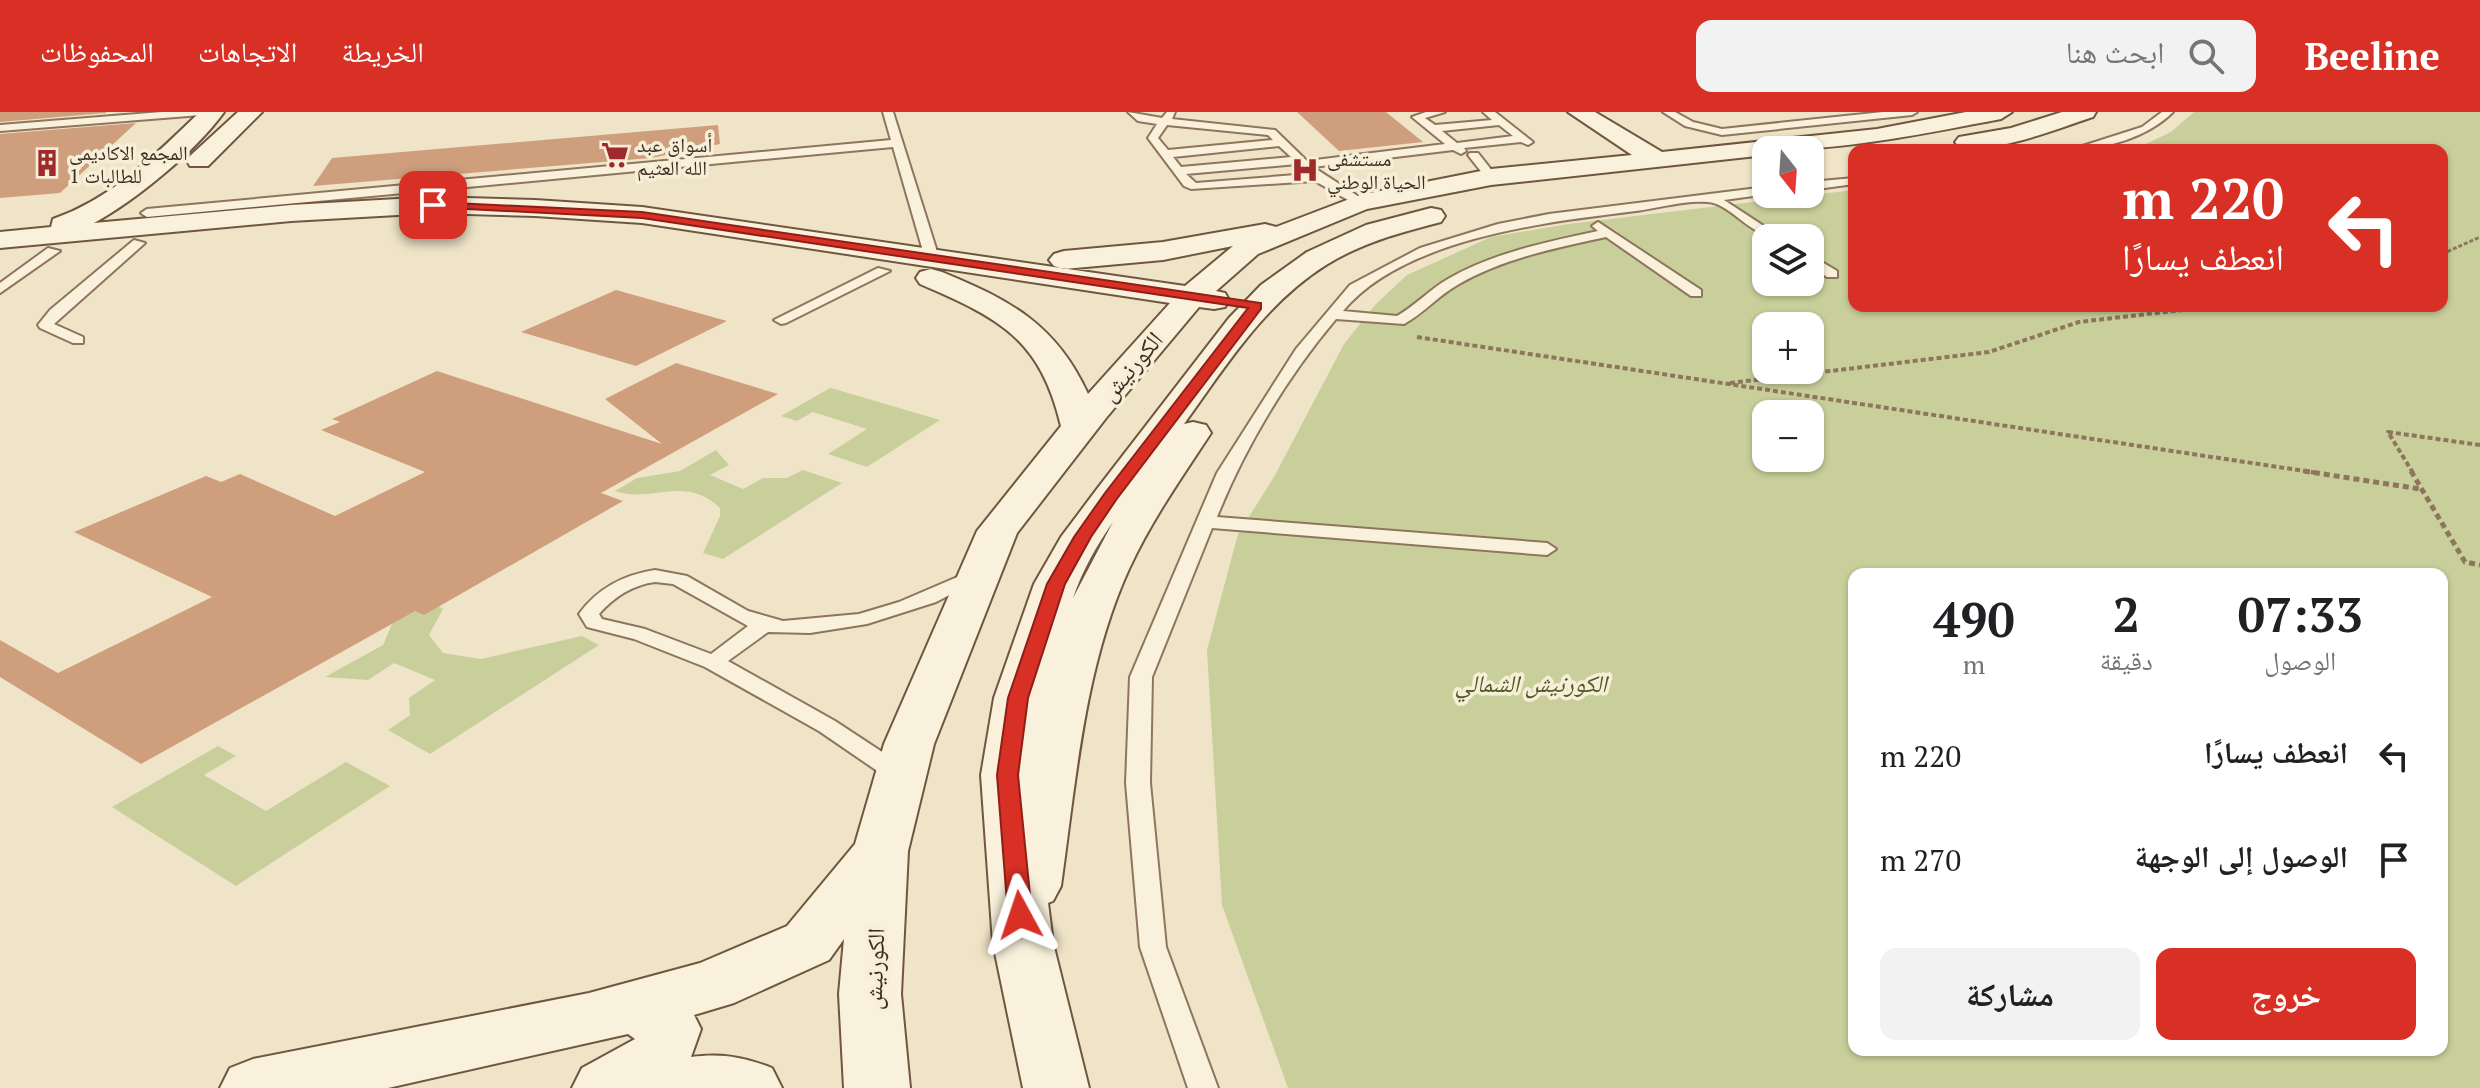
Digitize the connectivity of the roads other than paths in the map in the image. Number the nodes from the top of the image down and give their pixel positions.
1 (201, 112) edge
2 (213, 112) edge
3 (251, 112) edge
4 (888, 112) edge
5 (1133, 112) edge
6 (1440, 112) edge
7 (1488, 112) edge
8 (1579, 112) edge
9 (1784, 112) edge
10 (1912, 112) edge
11 (2001, 112) edge
12 (2085, 112) edge
13 (2168, 112) edge
14 (171, 113) edge
15 (1168, 116) edge
16 (1502, 122) junction
17 (1809, 124) junction
18 (0, 128) edge
19 (1431, 129) junction
20 (1657, 132) edge
21 (1524, 138) junction
22 (1284, 142) junction
23 (897, 143) junction
24 (1865, 144) edge
25 (1956, 144) edge
26 (2095, 144) edge
27 (1455, 147) junction
28 (1848, 148) edge
29 (1165, 154) junction
30 (1824, 157) edge
31 (1303, 162) junction
32 (1752, 169) edge
33 (1179, 171) junction
34 (1494, 176) junction
35 (1317, 177) junction
36 (1848, 182) edge
37 (1824, 184) edge
38 (1752, 193) edge
39 (1713, 198) junction
40 (1360, 203) junction
41 (147, 213) junction
42 (1581, 214) junction
43 (88, 218) junction
44 (187, 222) junction
45 (1310, 222) junction
46 (1754, 224) edge
47 (1608, 233) junction
48 (0, 240) edge
49 (139, 243) junction
50 (1435, 248) junction
51 (53, 251) junction
52 (0, 256) edge
53 (1469, 261) junction
54 (940, 266) junction
55 (1824, 269) edge
56 (883, 271) junction
57 (1832, 274) dead end
58 (0, 289) edge
59 (1696, 293) dead end
60 (1182, 306) junction
61 (1332, 314) junction
62 (1248, 316) junction
63 (781, 320) dead end
64 (78, 340) dead end
65 (1080, 427) junction
66 (1206, 522) junction
67 (1547, 549) dead end
68 (980, 574) junction
69 (765, 624) junction
70 (713, 662) junction
71 (901, 775) junction
72 (880, 851) junction
73 (1023, 943) junction
74 (630, 1008) junction
75 (253, 1088) edge
76 (605, 1088) edge
77 (667, 1088) edge
78 (749, 1088) edge
79 (877, 1088) edge
80 (1056, 1088) edge
81 (1203, 1088) edge

1 - 14 lane
2 - 43 main road
3 - 41 main road
4 - 23 lane
5 - 15 lane
6 - 19 lane
7 - 16 lane
8 - 20 main road
9 - 17 lane
10 - 17 lane
11 - 24 main road, الكورنيش
12 - 25 main road
13 - 26 lane
14 - 18 lane
15 - 22 lane
15 - 29 lane
16 - 19 lane
16 - 21 lane
17 - 20 lane
17 - 28 lane
19 - 27 lane
20 - 28 main road, الكورنيش
20 - 34 main road, الكورنيش
21 - 27 lane
21 - 34 lane
22 - 29 lane
22 - 31 lane
23 - 41 lane
23 - 54 lane
27 - 31 lane
27 - 34 lane
28 - 30 main road, الكورنيش
29 - 33 lane
31 - 33 lane
31 - 35 lane
32 - 34 main road, الكورنيش
33 - 35 lane
34 - 40 main road, الكورنيش
34 - 62 main road, الكورنيش
34 - 73 main road
35 - 40 lane
36 - 37 lane
38 - 39 lane
39 - 42 lane
39 - 46 lane
40 - 45 main road, الكورنيش
41 - 43 main road
41 - 44 main road
42 - 47 lane
42 - 50 lane
43 - 48 main road
44 - 48 main road
44 - 54 main road
45 - 54 main road
45 - 60 main road, الكورنيش
47 - 53 lane
47 - 59 lane
49 - 51 main road
49 - 56 main road
49 - 64 lane
50 - 53 lane
50 - 61 lane
51 - 52 main road
51 - 58 lane
53 - 61 lane
54 - 56 main road
54 - 60 main road
54 - 65 main road
55 - 57 lane
56 - 63 lane
60 - 62 main road
60 - 65 main road, الكورنيش
61 - 66 lane
62 - 73 main road, الكورنيش
65 - 68 main road, الكورنيش
66 - 67 lane
66 - 81 lane
68 - 69 lane
68 - 71 main road, الكورنيش
69 - 70 lane
69 - 70 lane
70 - 71 lane
71 - 72 main road, الكورنيش
72 - 74 main road
72 - 79 main road, الكورنيش
73 - 80 main road, الكورنيش
74 - 75 main road
74 - 76 main road
77 - 78 main road

